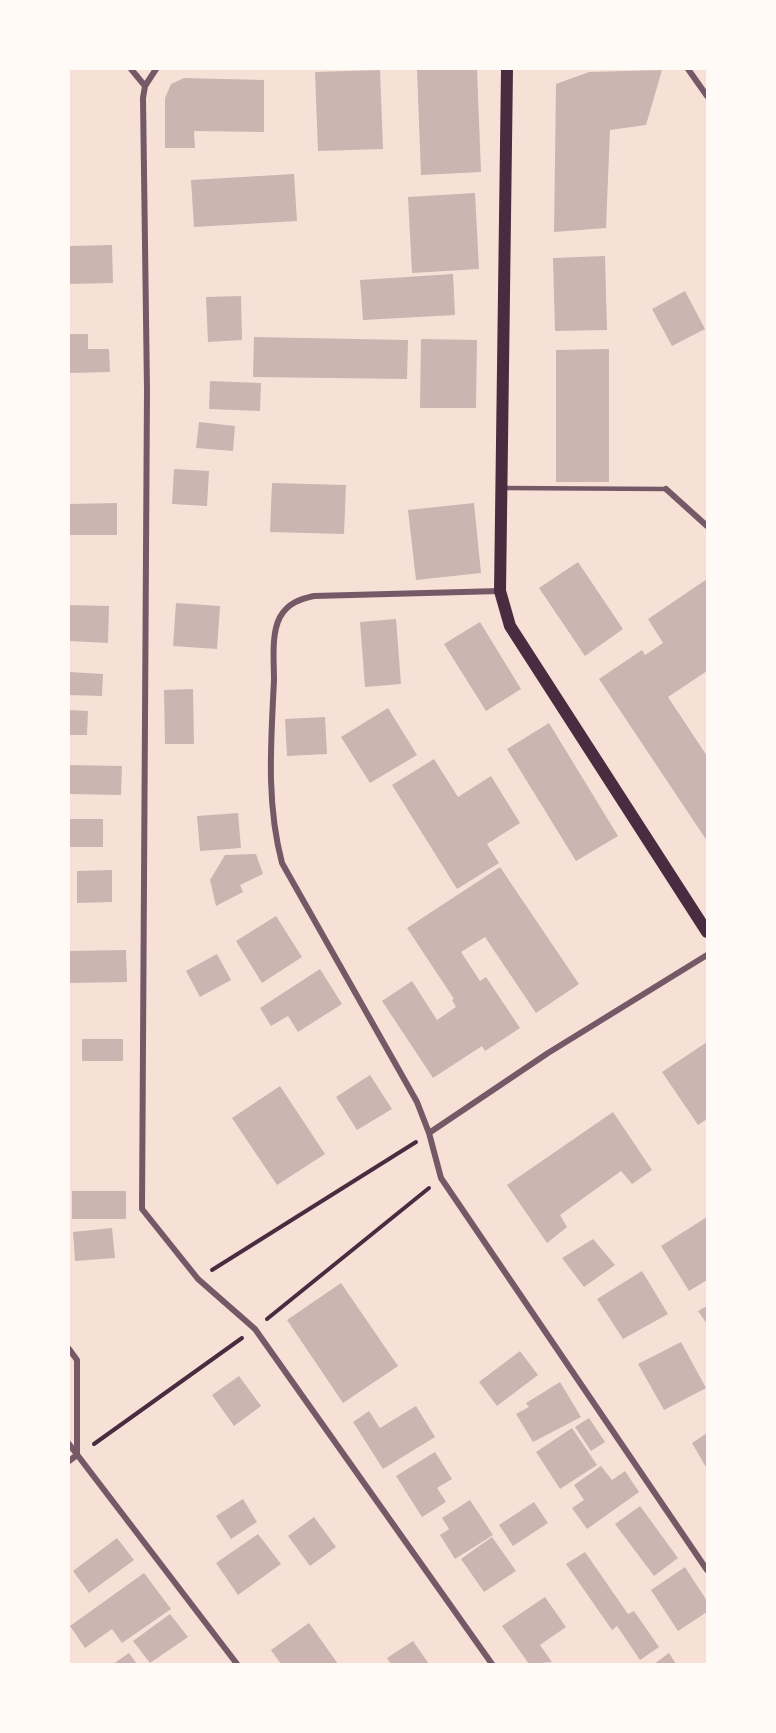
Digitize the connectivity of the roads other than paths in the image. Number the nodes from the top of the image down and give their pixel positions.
1 (130, 69) edge
2 (156, 69) edge
3 (507, 69) edge
4 (688, 69) edge
5 (145, 86) junction
6 (707, 96) edge
7 (503, 488) junction
8 (666, 489) joint
9 (707, 526) edge
10 (500, 591) junction
11 (707, 932) edge
12 (707, 955) edge
13 (429, 1133) junction
14 (69, 1349) edge
15 (69, 1444) edge
16 (77, 1455) junction
17 (69, 1461) edge
18 (707, 1570) edge
19 (237, 1664) edge
20 (492, 1664) edge

1 - 5 street
2 - 5 street
3 - 7 main road
4 - 6 street
5 - 20 street
7 - 8 lane
7 - 10 main road
8 - 9 street
10 - 11 main road
10 - 13 street
12 - 13 street
13 - 18 street
14 - 16 street
15 - 16 street
16 - 17 street
16 - 19 street

